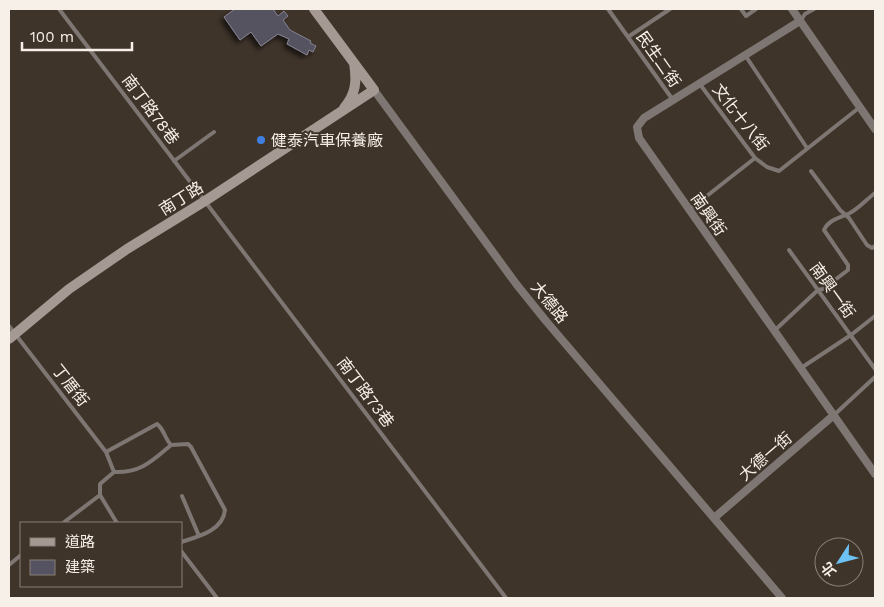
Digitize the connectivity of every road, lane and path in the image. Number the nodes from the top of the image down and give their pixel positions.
1 (60, 9) edge
2 (314, 9) edge
3 (608, 9) edge
4 (670, 9) edge
5 (741, 9) edge
6 (756, 9) edge
7 (792, 9) edge
8 (814, 9) edge
9 (800, 20) junction
10 (628, 36) junction
11 (744, 55) junction
12 (354, 62) junction
13 (700, 84) junction
14 (374, 90) junction
15 (673, 100) junction
16 (860, 107) junction
17 (341, 112) junction
18 (875, 129) edge
19 (214, 132) dead end
20 (807, 148) junction
21 (755, 158) junction
22 (174, 161) junction
23 (811, 171) dead end
24 (875, 193) edge
25 (205, 201) junction
26 (689, 210) junction
27 (845, 214) junction
28 (874, 247) edge
29 (789, 250) dead end
30 (818, 290) junction
31 (875, 316) edge
32 (774, 330) junction
33 (11, 333) edge
34 (851, 335) junction
35 (801, 368) junction
36 (875, 369) edge
37 (875, 377) edge
38 (834, 415) junction
39 (171, 445) junction
40 (106, 452) junction
41 (114, 472) junction
42 (875, 474) edge
43 (100, 494) junction
44 (182, 496) dead end
45 (714, 518) junction
46 (64, 522) edge
47 (115, 522) edge
48 (199, 536) junction
49 (182, 542) edge
50 (182, 552) edge
51 (20, 557) edge
52 (9, 565) edge
53 (217, 598) edge
54 (506, 598) edge
55 (782, 598) edge

1 - 22 lane, 南丁路78巷
2 - 12 street, 大德路
3 - 10 lane, 民生二街
4 - 10 lane
5 - 6 lane
7 - 9 street
8 - 9 lane
9 - 11 street, 南興街
9 - 16 street
10 - 15 lane, 民生二街
11 - 13 street, 南興街
11 - 20 lane
12 - 14 street, 大德路
12 - 17 street
13 - 15 street, 南興街
13 - 21 lane, 文化十八街
14 - 17 street, 南丁路
14 - 45 street, 大德路
15 - 26 street, 南興街
16 - 18 street
16 - 20 lane, 文化十八街
17 - 25 street, 南丁路
19 - 22 lane
20 - 21 lane, 文化十八街
21 - 26 lane
22 - 25 lane, 南丁路78巷
23 - 27 lane
24 - 27 lane
25 - 33 street, 南丁路
25 - 54 lane, 南丁路73巷
26 - 32 street, 南興街
27 - 28 lane
27 - 30 lane
29 - 30 lane, 南興一街
30 - 32 lane
30 - 34 lane, 南興一街
31 - 34 lane
32 - 35 street, 南興街
33 - 40 lane, 丁厝街
34 - 35 lane
34 - 36 lane, 南興一街
35 - 38 street, 南興街
37 - 38 lane
38 - 42 street, 南興街
38 - 45 street, 大德一街
39 - 40 lane
39 - 41 lane
39 - 48 lane
40 - 41 lane, 丁厝街
41 - 43 lane
43 - 46 lane
43 - 47 lane
44 - 48 lane
45 - 55 street, 大德路
48 - 49 lane
50 - 53 lane
51 - 52 lane

